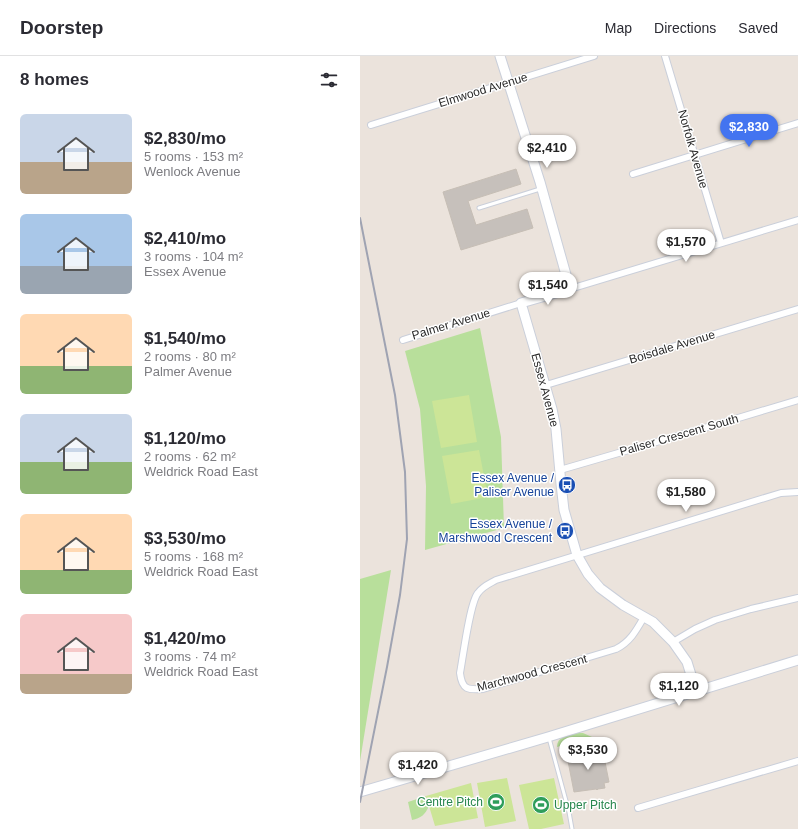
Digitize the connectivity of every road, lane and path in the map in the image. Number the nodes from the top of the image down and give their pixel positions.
1 (500, 56) edge
2 (594, 56) edge
3 (665, 56) edge
4 (508, 83) junction
5 (798, 124) edge
6 (371, 125) dead end
7 (695, 155) junction
8 (633, 174) dead end
9 (542, 188) junction
10 (479, 208) dead end
11 (798, 220) edge
12 (721, 243) junction
13 (570, 289) junction
14 (520, 303) junction
15 (798, 309) edge
16 (403, 340) dead end
17 (546, 385) junction
18 (798, 400) edge
19 (560, 470) junction
20 (798, 492) edge
21 (577, 555) junction
22 (798, 598) edge
23 (644, 617) junction
24 (673, 642) junction
25 (798, 660) edge
26 (696, 691) junction
27 (548, 736) junction
28 (798, 761) edge
29 (360, 792) edge
30 (638, 808) dead end
31 (572, 829) edge

1 - 4 street
2 - 4 street, Elmwood Avenue
3 - 7 street, Norfolk Avenue
4 - 6 street, Elmwood Avenue
4 - 9 street
5 - 7 street
7 - 8 street
7 - 12 street, Norfolk Avenue
9 - 10 lane
9 - 13 street
11 - 12 street, Palmer Avenue
12 - 13 street, Palmer Avenue
13 - 14 street, Palmer Avenue
14 - 16 street, Palmer Avenue
14 - 17 street, Essex Avenue
15 - 17 street, Boisdale Avenue
17 - 19 street, Essex Avenue
18 - 19 street, Paliser Crescent South
19 - 21 street, Essex Avenue
20 - 21 street
21 - 23 street, Essex Avenue
21 - 23 street, Marchwood Crescent
22 - 24 street
23 - 24 street, Essex Avenue
24 - 26 street, Essex Avenue
25 - 26 street
26 - 27 street
27 - 29 street
27 - 31 lane
28 - 30 street

